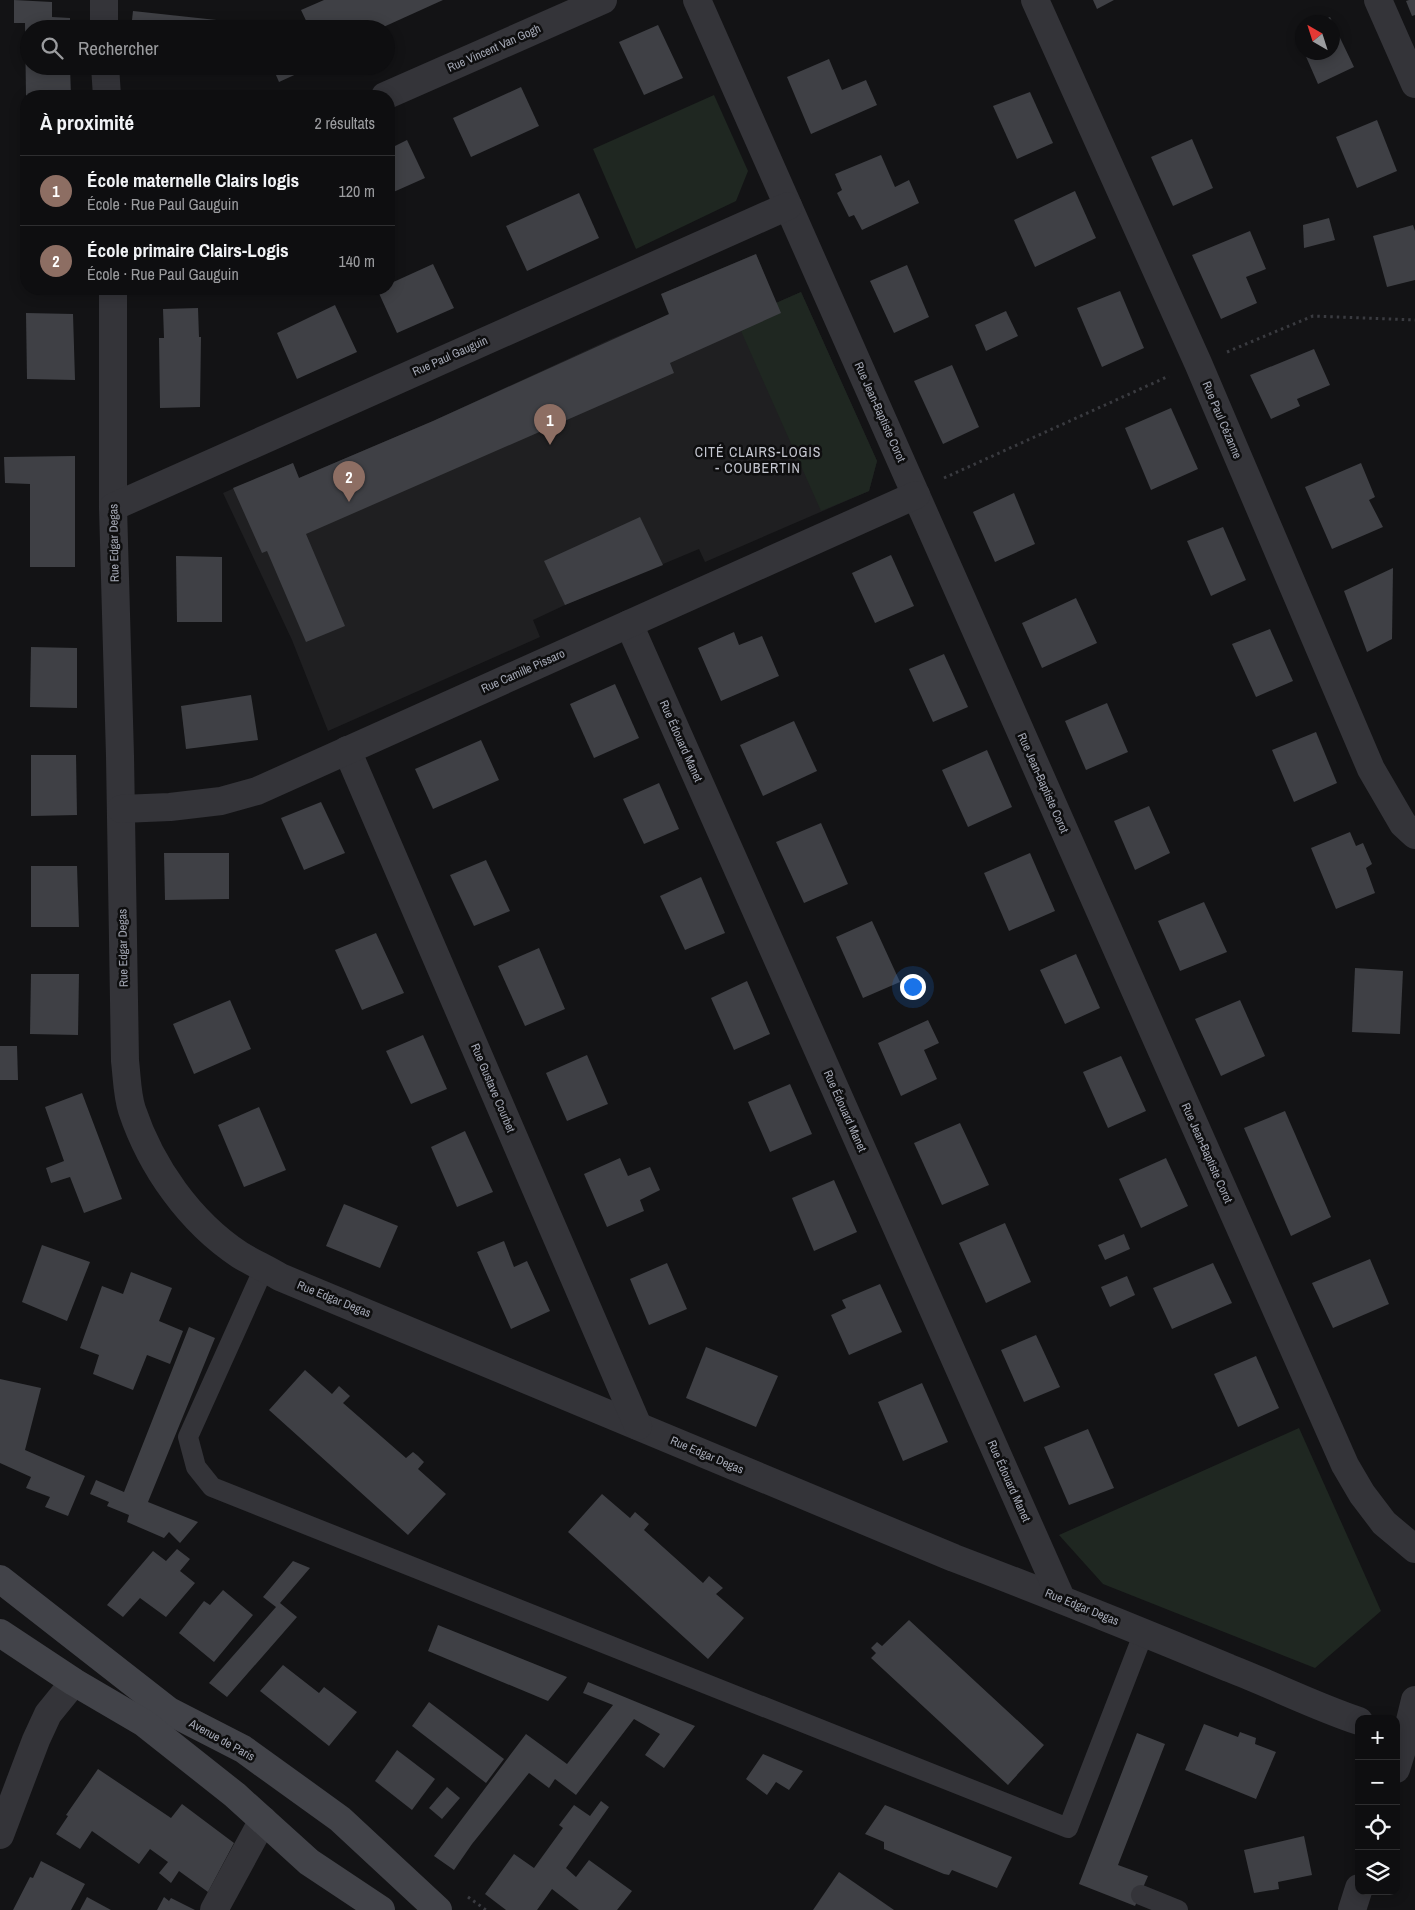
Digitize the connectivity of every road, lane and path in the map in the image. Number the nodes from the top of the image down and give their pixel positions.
1 (104, 0) edge
2 (603, 0) edge
3 (697, 0) edge
4 (1035, 0) edge
5 (1378, 0) edge
6 (104, 20) edge
7 (106, 75) edge
8 (1415, 84) edge
9 (107, 90) edge
10 (395, 92) edge
11 (788, 206) junction
12 (113, 295) edge
13 (1415, 320) edge
14 (1198, 363) junction
15 (916, 495) junction
16 (113, 507) junction
17 (629, 624) junction
18 (347, 750) junction
19 (121, 809) junction
20 (1415, 835) edge
21 (264, 1268) junction
22 (638, 1426) junction
23 (1415, 1548) edge
24 (0, 1579) edge
25 (1061, 1598) junction
26 (1144, 1632) junction
27 (0, 1633) edge
28 (74, 1682) junction
29 (1415, 1700) edge
30 (1355, 1720) edge
31 (1401, 1736) edge
32 (1397, 1760) edge
33 (263, 1820) junction
34 (0, 1835) edge
35 (1141, 1895) dead end
36 (1357, 1895) edge
37 (214, 1910) edge
38 (381, 1910) edge
39 (438, 1910) edge
40 (1178, 1910) edge
41 (1352, 1910) edge

1 - 6 street
2 - 10 street, Rue Vincent Van Gogh
3 - 11 street, Rue Jean-Baptiste Corot
4 - 14 street, Rue Paul Cézanne
5 - 8 street
7 - 9 street
11 - 15 street, Rue Jean-Baptiste Corot
11 - 16 street, Rue Paul Gauguin
12 - 16 street, Rue Edgar Degas
13 - 14 path
14 - 15 path
14 - 20 street, Rue Paul Cézanne
15 - 17 street, Rue Camille Pissaro
15 - 23 street, Rue Jean-Baptiste Corot
16 - 19 street, Rue Edgar Degas
17 - 18 street, Rue Camille Pissaro
17 - 25 street, Rue Édouard Manet
18 - 19 street, Rue Camille Pissaro
18 - 22 street, Rue Gustave Courbet
19 - 21 street, Rue Edgar Degas
21 - 22 street, Rue Edgar Degas
21 - 26 lane
22 - 25 street, Rue Edgar Degas
24 - 39 main road, Avenue de Paris
25 - 26 street, Rue Edgar Degas
26 - 30 street, Rue Edgar Degas
27 - 28 main road
28 - 33 main road
28 - 34 street
29 - 31 street
31 - 32 street
33 - 37 street
33 - 38 main road
35 - 40 lane
36 - 41 street

